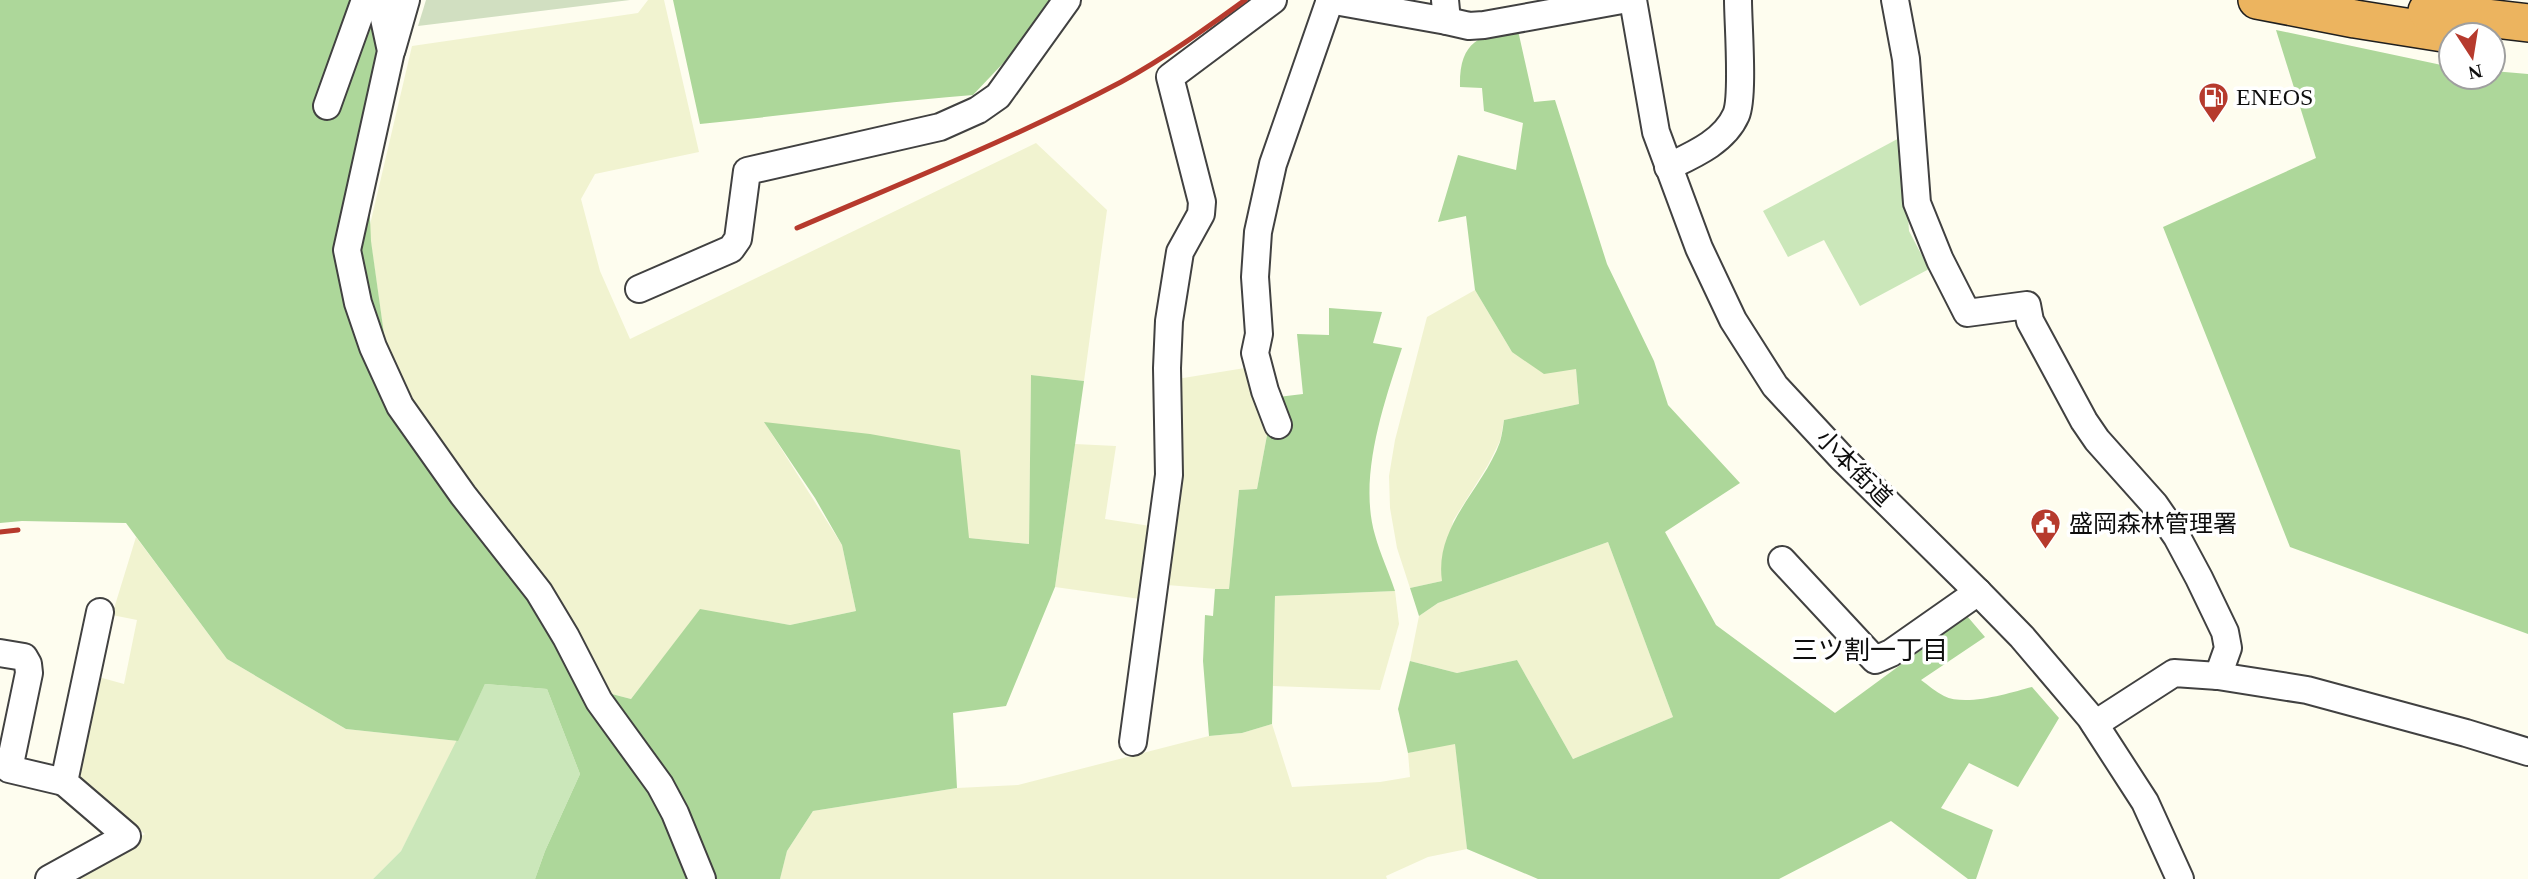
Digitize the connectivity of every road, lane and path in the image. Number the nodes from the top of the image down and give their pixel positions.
1 (365, 0) edge
2 (380, 0) edge
3 (406, 0) edge
4 (1068, 0) edge
5 (1273, 0) edge
6 (1330, 0) edge
7 (1622, 0) edge
8 (1633, 0) edge
9 (1738, 0) edge
10 (1895, 0) edge
11 (2257, 0) edge
12 (2364, 0) edge
13 (1446, 11) edge
14 (2528, 23) edge
15 (2437, 32) edge
16 (2507, 42) edge
17 (2528, 44) edge
18 (391, 51) junction
19 (327, 106) dead end
20 (1668, 167) junction
21 (639, 289) dead end
22 (1278, 425) dead end
23 (1782, 559) dead end
24 (1978, 592) junction
25 (100, 612) dead end
26 (0, 653) edge
27 (2218, 676) junction
28 (2095, 724) junction
29 (1133, 741) dead end
30 (2528, 752) edge
31 (4, 770) edge
32 (64, 782) junction
33 (49, 879) edge
34 (702, 879) edge
35 (2180, 879) edge

1 - 19 street
2 - 18 street
3 - 18 street
4 - 21 street
5 - 29 street
6 - 13 street
6 - 22 street
7 - 13 street
8 - 20 street, 小本街道
9 - 20 street
10 - 27 street
11 - 15 highway
12 - 14 highway
16 - 17 highway
18 - 34 street
20 - 24 street, 小本街道
23 - 24 street
24 - 28 street, 小本街道
25 - 32 street
26 - 31 street
27 - 28 street
27 - 30 street
28 - 35 street, 小本街道
31 - 32 street
32 - 33 street

